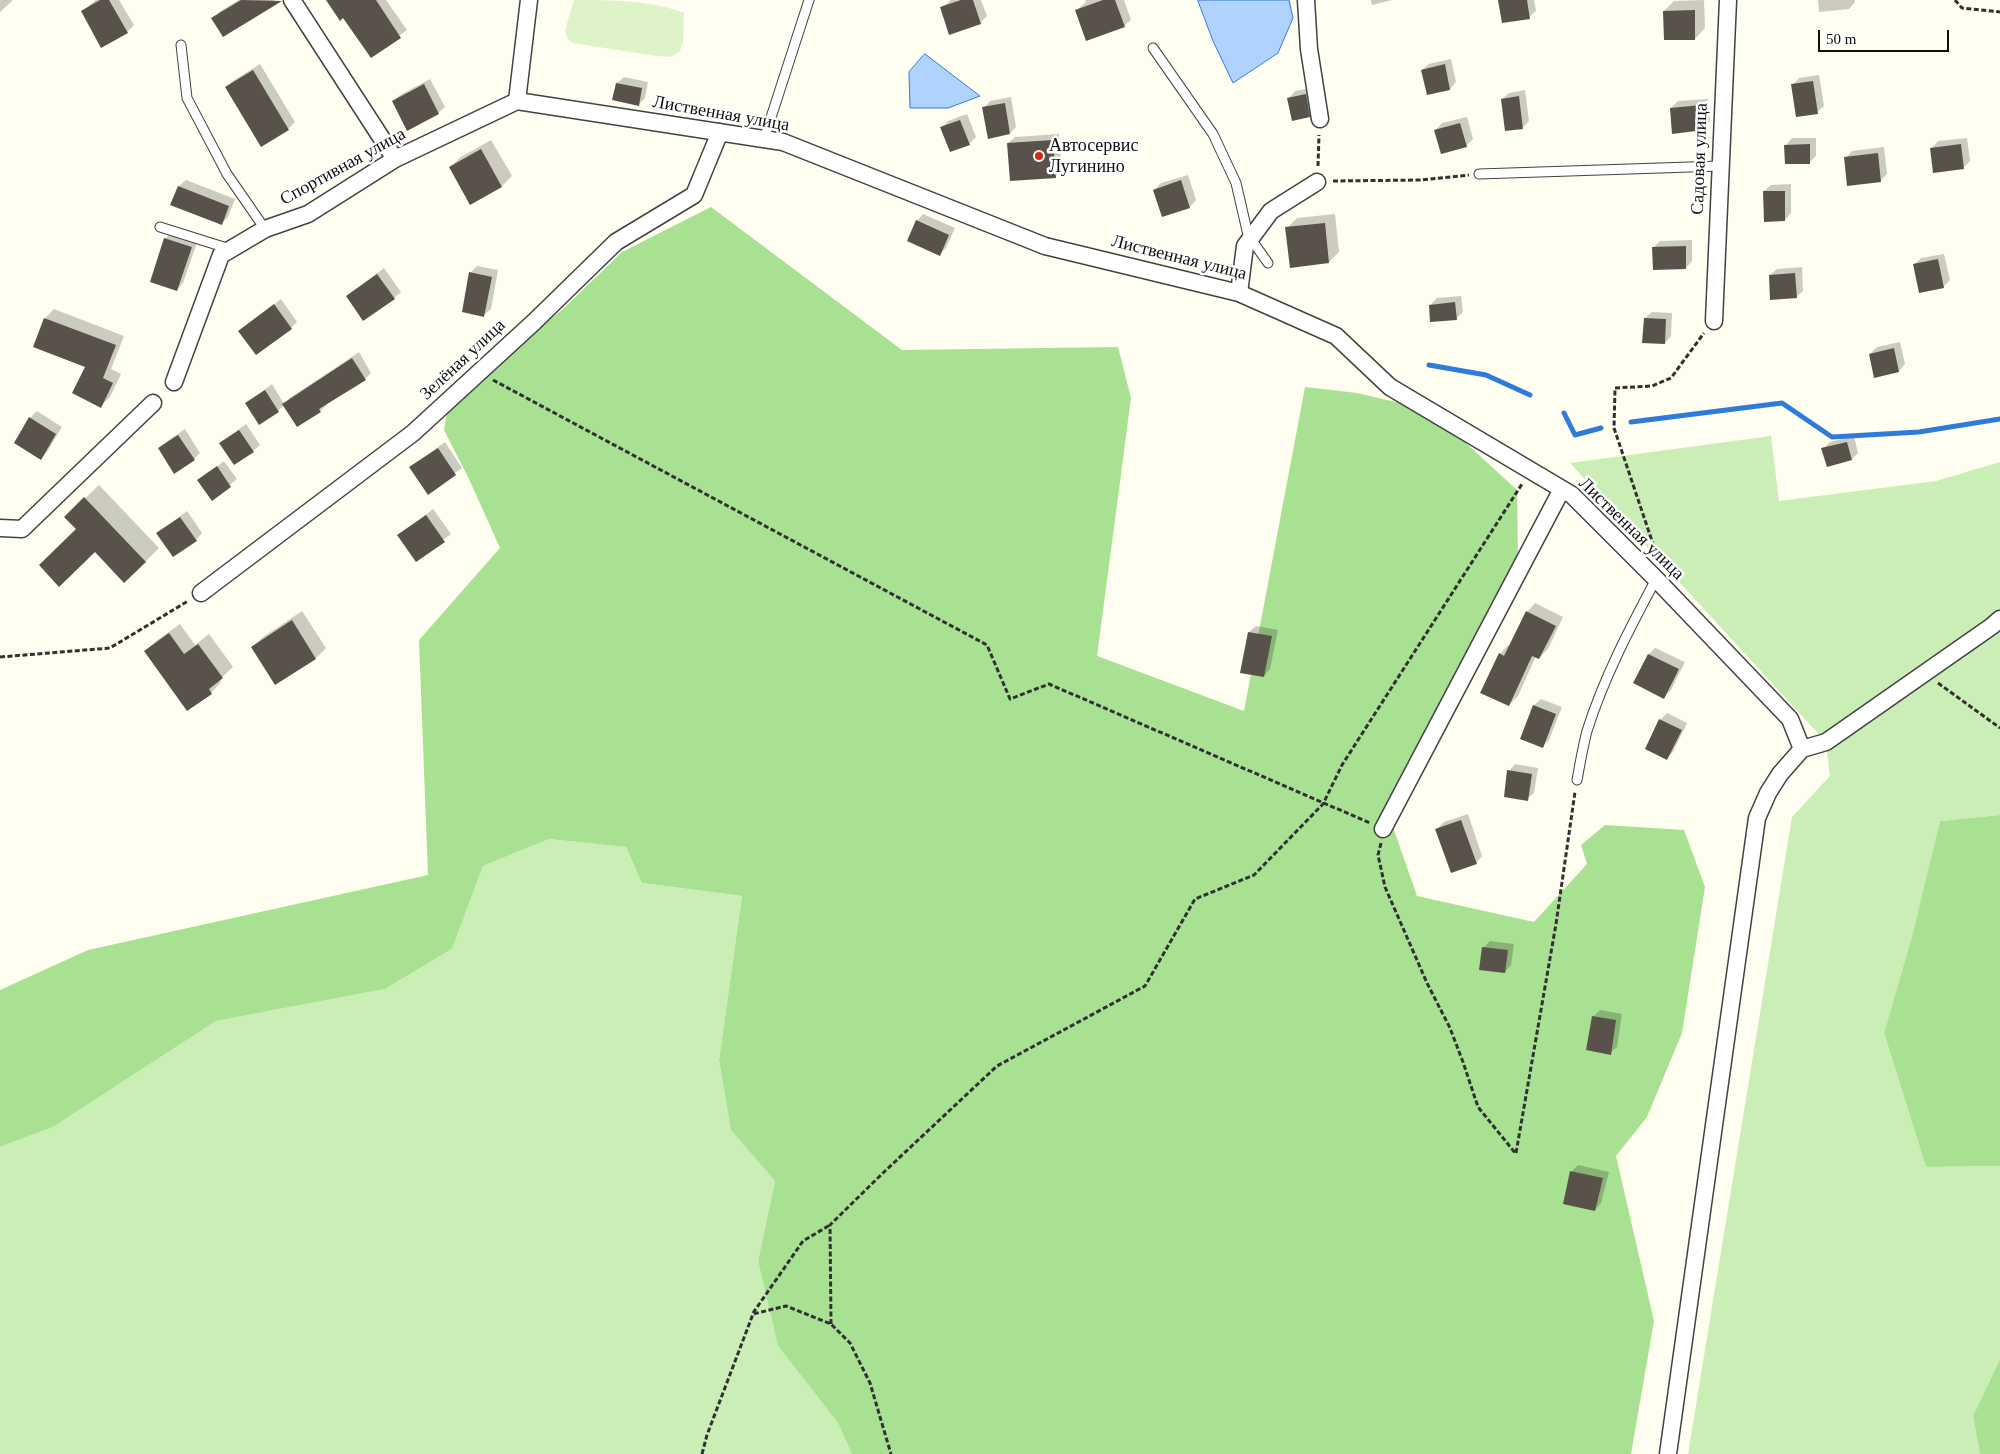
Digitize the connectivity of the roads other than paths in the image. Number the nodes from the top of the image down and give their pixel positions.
1 (292, 0) edge
2 (529, 0) edge
3 (810, 0) edge
4 (1306, 0) edge
5 (1728, 0) edge
6 (181, 45) dead end
7 (1153, 48) dead end
8 (517, 101) junction
9 (1320, 119) road end
10 (720, 132) junction
11 (764, 139) junction
12 (395, 160) junction
13 (1720, 166) junction
14 (1479, 174) road end
15 (1317, 182) road end
16 (160, 227) dead end
17 (265, 229) junction
18 (1250, 238) junction
19 (231, 249) junction
20 (1268, 263) dead end
21 (1239, 292) junction
22 (1714, 321) road end
23 (174, 382) dead end
24 (153, 403) dead end
25 (1562, 489) junction
26 (0, 528) edge
27 (1656, 579) junction
28 (201, 593) road end
29 (2000, 619) edge
30 (1802, 749) junction
31 (1577, 780) road end
32 (1383, 829) road end
33 (1668, 1454) edge

1 - 12 street
2 - 8 street
3 - 11 lane
4 - 9 street
5 - 13 street, Садовая улица
6 - 17 lane
7 - 18 lane
8 - 10 street, Лиственная улица
8 - 12 street, Спортивная улица
10 - 11 street, Лиственная улица
10 - 28 street, Зелёная улица
11 - 21 street, Лиственная улица
12 - 17 street, Спортивная улица
13 - 14 lane
13 - 22 street, Садовая улица
15 - 18 street
16 - 19 lane
17 - 19 street, Спортивная улица
18 - 20 lane
18 - 21 street
19 - 23 street, Спортивная улица
21 - 25 street, Лиственная улица
24 - 26 street
25 - 27 street, Лиственная улица
25 - 32 street
27 - 30 street, Лиственная улица
27 - 31 lane
29 - 30 street
30 - 33 street

